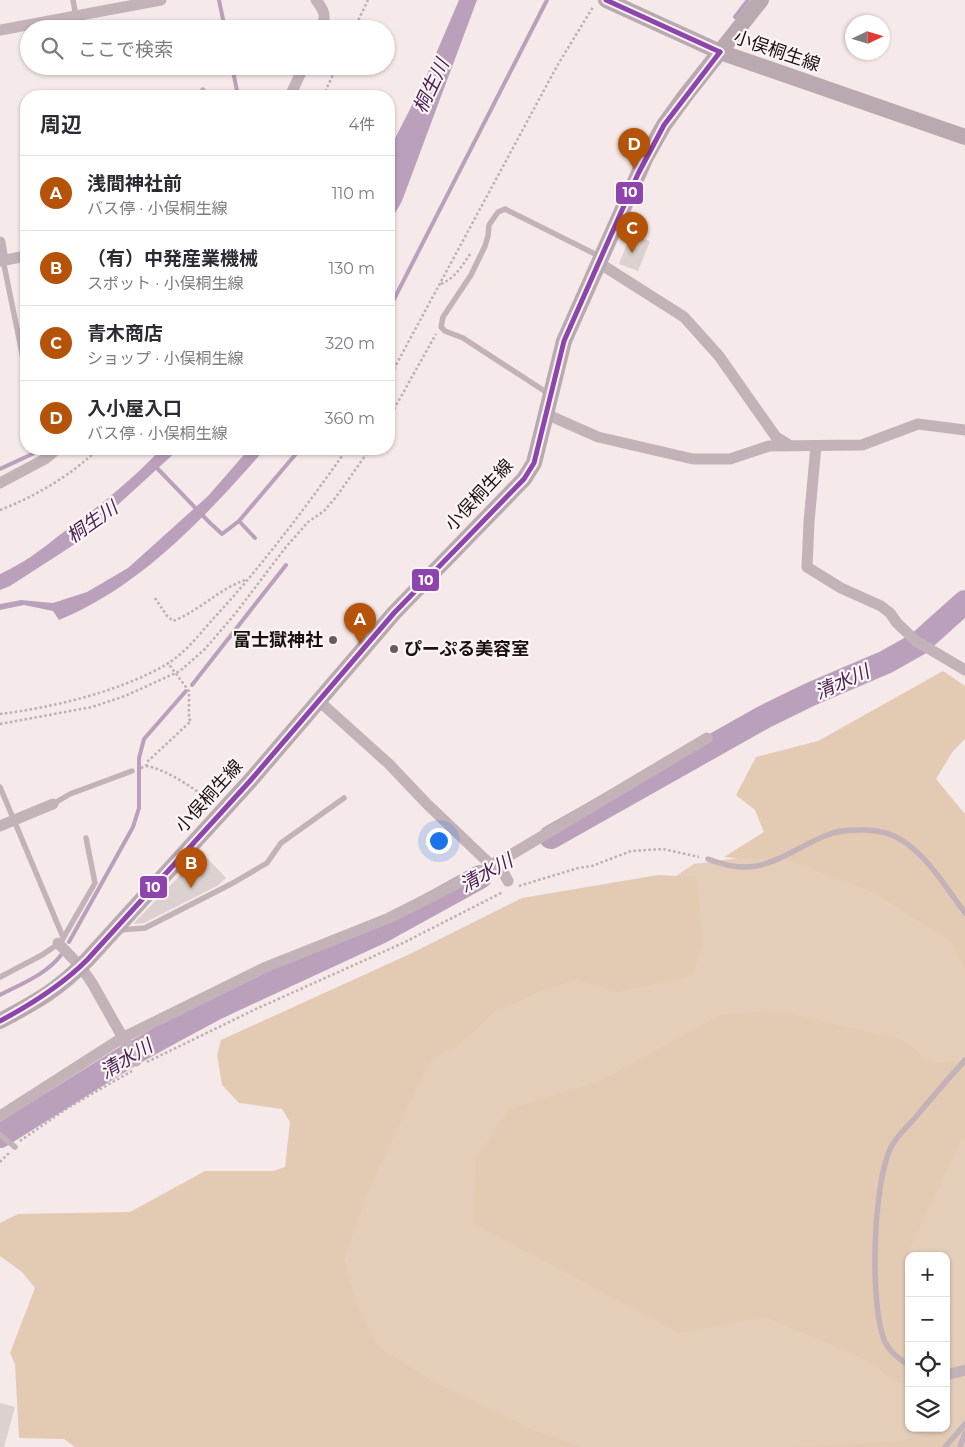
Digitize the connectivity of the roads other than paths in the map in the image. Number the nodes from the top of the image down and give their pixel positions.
1 (73, 0) edge
2 (161, 0) edge
3 (316, 0) edge
4 (762, 0) edge
5 (601, 1) edge
6 (76, 16) junction
7 (54, 20) edge
8 (324, 20) edge
9 (20, 26) edge
10 (0, 30) edge
11 (720, 52) junction
12 (300, 75) edge
13 (293, 90) edge
14 (965, 137) edge
15 (0, 242) edge
16 (20, 257) edge
17 (600, 260) junction
18 (1, 261) edge
19 (20, 346) edge
20 (551, 395) junction
21 (546, 414) junction
22 (965, 430) edge
23 (791, 446) junction
24 (816, 446) junction
25 (40, 455) edge
26 (0, 483) edge
27 (965, 670) edge
28 (319, 701) junction
29 (707, 738) dead end
30 (132, 771) road end
31 (0, 787) edge
32 (344, 798) dead end
33 (53, 804) joint
34 (14, 820) junction
35 (0, 826) edge
36 (86, 838) dead end
37 (708, 859) road end
38 (494, 864) junction
39 (509, 885) road end
40 (965, 913) edge
41 (114, 931) junction
42 (61, 940) junction
43 (81, 966) junction
44 (0, 977) edge
45 (0, 1021) edge
46 (123, 1041) junction
47 (965, 1060) edge
48 (136, 1061) dead end
49 (0, 1116) edge
50 (0, 1135) edge
51 (15, 1147) road end
52 (905, 1363) edge
53 (965, 1370) edge
54 (950, 1374) edge
55 (965, 1424) edge
56 (965, 1433) edge
57 (945, 1447) edge
58 (960, 1447) edge

1 - 6 lane
2 - 6 street
3 - 8 street
4 - 11 main road
5 - 11 main road
6 - 7 street
9 - 10 street
11 - 14 main road, 小俣桐生線
11 - 17 main road, 小俣桐生線
12 - 13 street
15 - 18 street
16 - 18 street
17 - 20 main road, 小俣桐生線
17 - 20 lane
17 - 23 street
18 - 19 lane
20 - 21 main road, 小俣桐生線
21 - 23 street
21 - 28 main road, 小俣桐生線
22 - 24 street
23 - 24 street
24 - 27 street
25 - 26 street
28 - 38 street
28 - 41 main road, 小俣桐生線
29 - 38 street
30 - 33 lane
31 - 34 lane
32 - 41 lane
33 - 34 street
34 - 35 street
34 - 42 lane
36 - 42 lane
37 - 40 lane
38 - 39 street
38 - 46 street
41 - 43 main road, 小俣桐生線
42 - 43 street
42 - 44 lane
43 - 45 main road, 小俣桐生線
43 - 46 street
46 - 48 street
46 - 49 street
47 - 52 lane
50 - 51 lane
53 - 54 street
55 - 57 lane
56 - 58 lane

